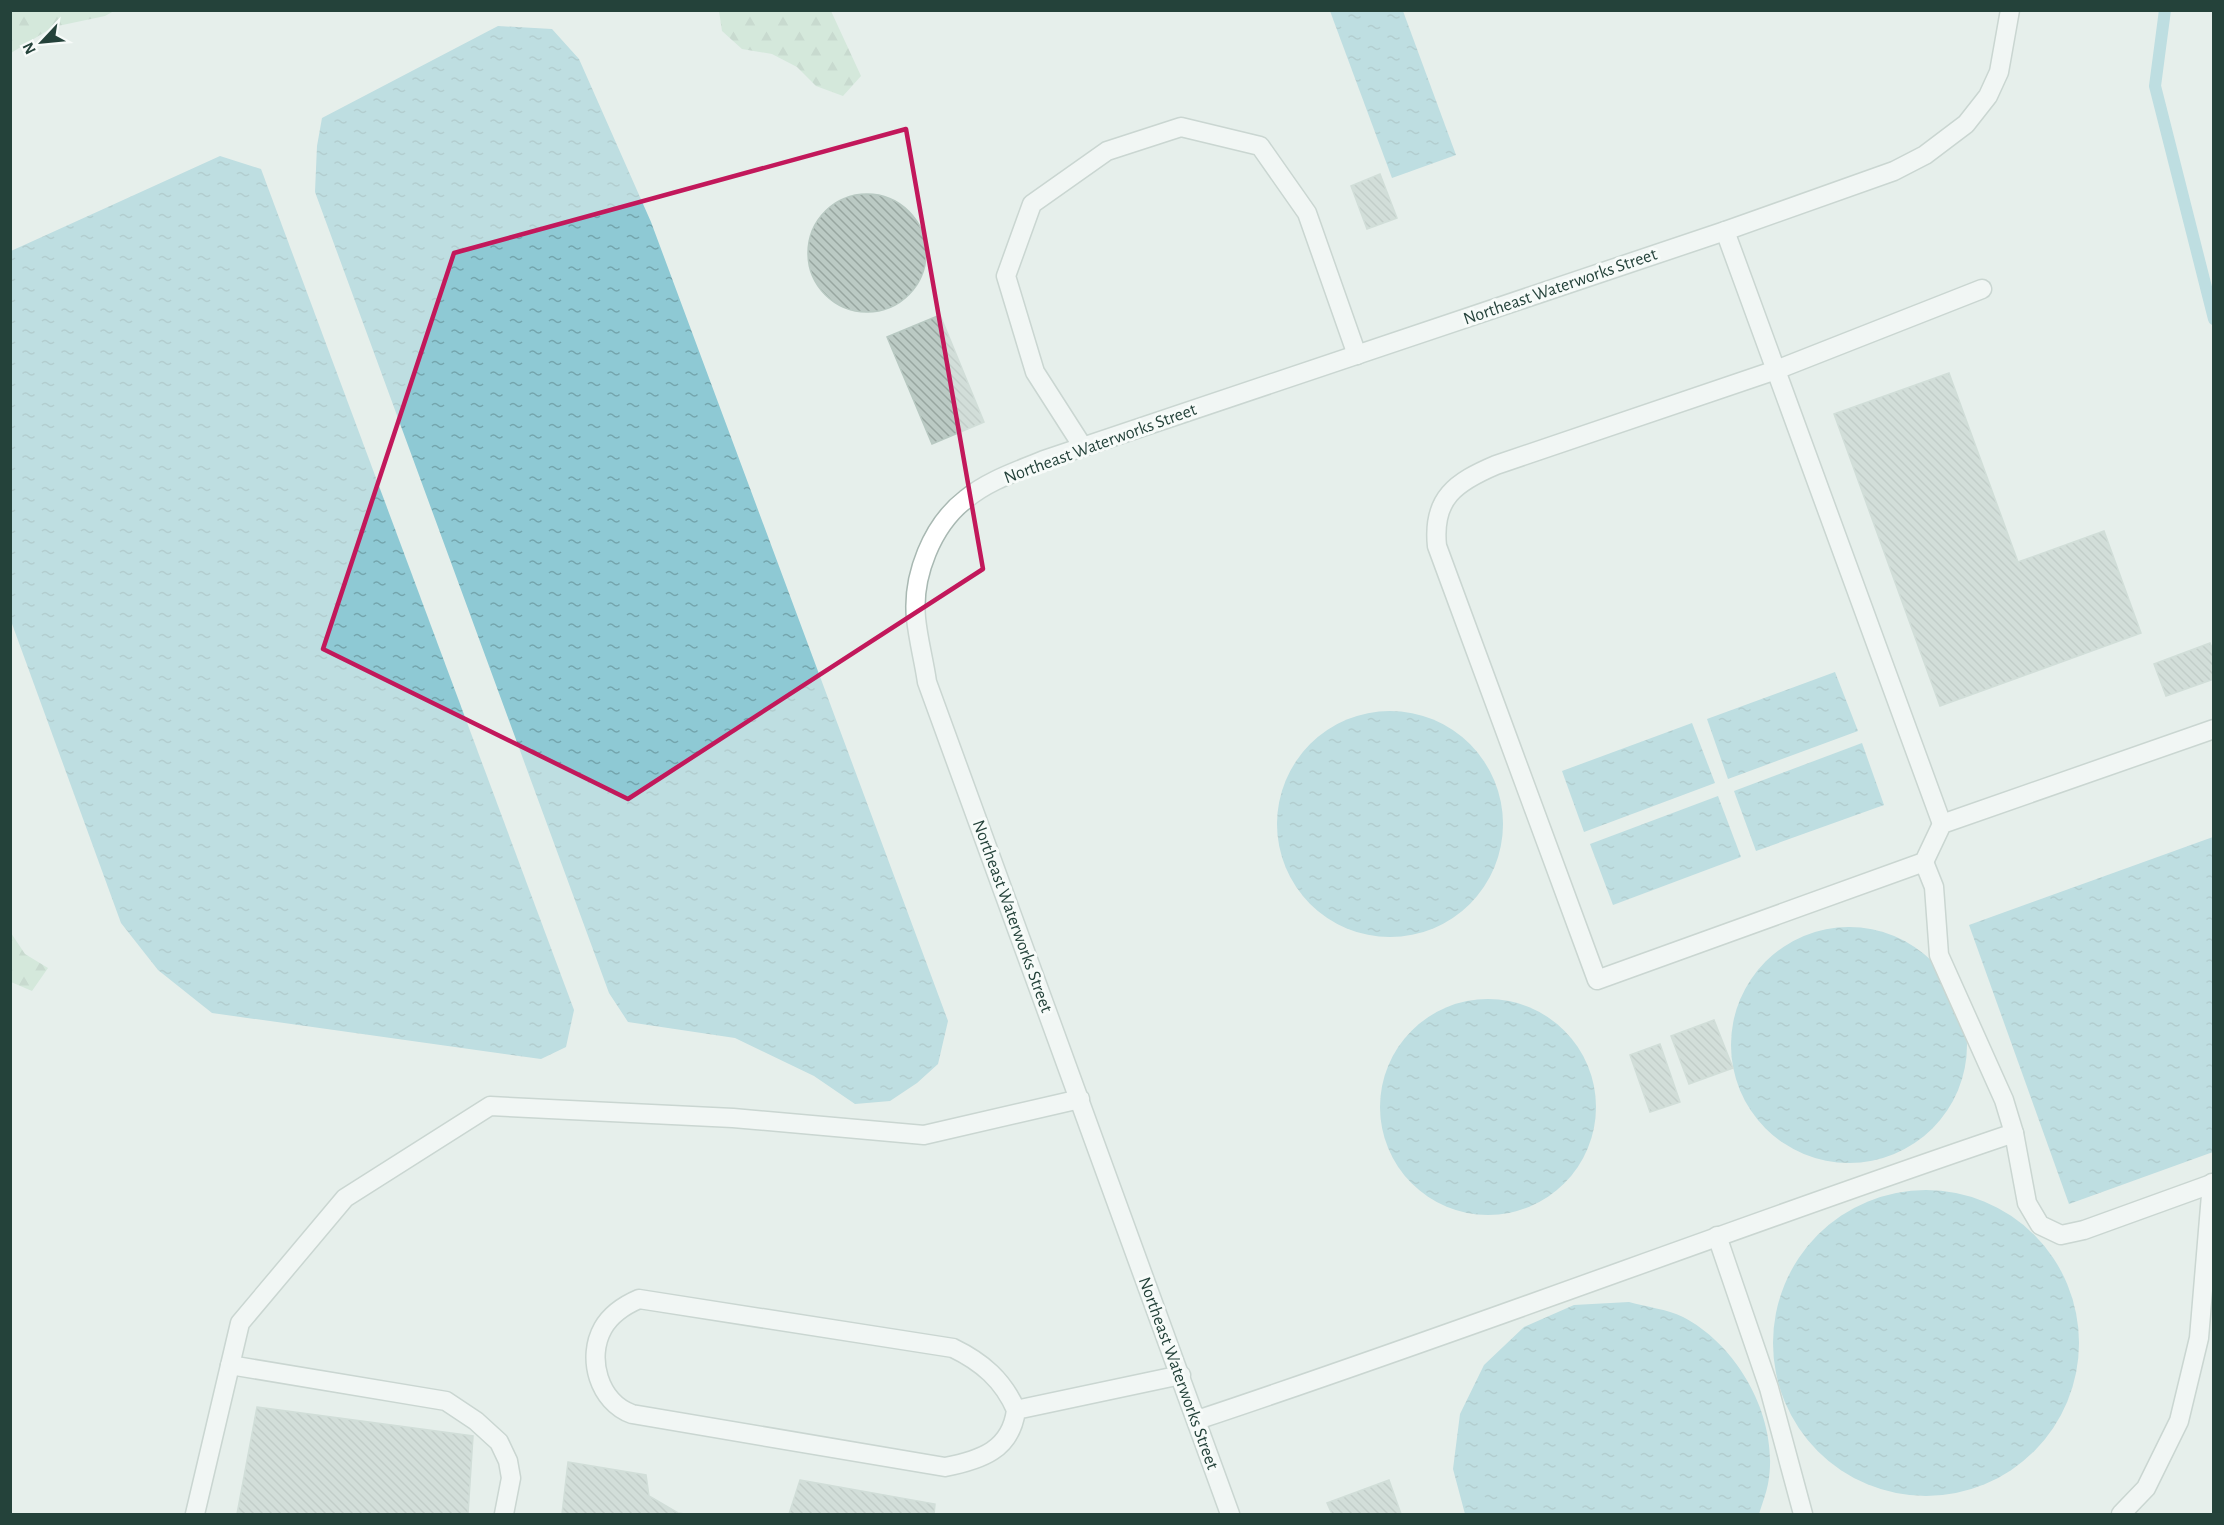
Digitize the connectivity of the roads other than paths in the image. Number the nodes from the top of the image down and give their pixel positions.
1 (2010, 10) edge
2 (1725, 231) junction
3 (1982, 289) dead end
4 (1357, 355) junction
5 (1776, 370) junction
6 (1083, 447) junction
7 (2214, 729) edge
8 (1942, 824) junction
9 (1924, 862) junction
10 (1080, 1098) junction
11 (2014, 1133) junction
12 (2213, 1183) edge
13 (1717, 1236) junction
14 (230, 1365) junction
15 (1181, 1376) junction
16 (1016, 1410) junction
17 (1197, 1420) junction
18 (195, 1515) edge
19 (504, 1515) edge
20 (1230, 1515) edge
21 (1803, 1515) edge
22 (2121, 1515) edge

1 - 2 street, Northeast Waterworks Street
2 - 4 street, Northeast Waterworks Street
2 - 5 street
3 - 5 street
4 - 6 street, Northeast Waterworks Street
4 - 6 street
5 - 8 street
5 - 9 street
6 - 10 street, Northeast Waterworks Street
7 - 8 street
8 - 9 street
9 - 11 street
10 - 14 street
10 - 15 street, Northeast Waterworks Street
11 - 12 street
11 - 13 street
12 - 22 street
13 - 17 street
13 - 21 street
14 - 18 street
14 - 19 street
15 - 16 street
15 - 17 street, Northeast Waterworks Street
16 - 16 street
17 - 20 street, Northeast Waterworks Street

